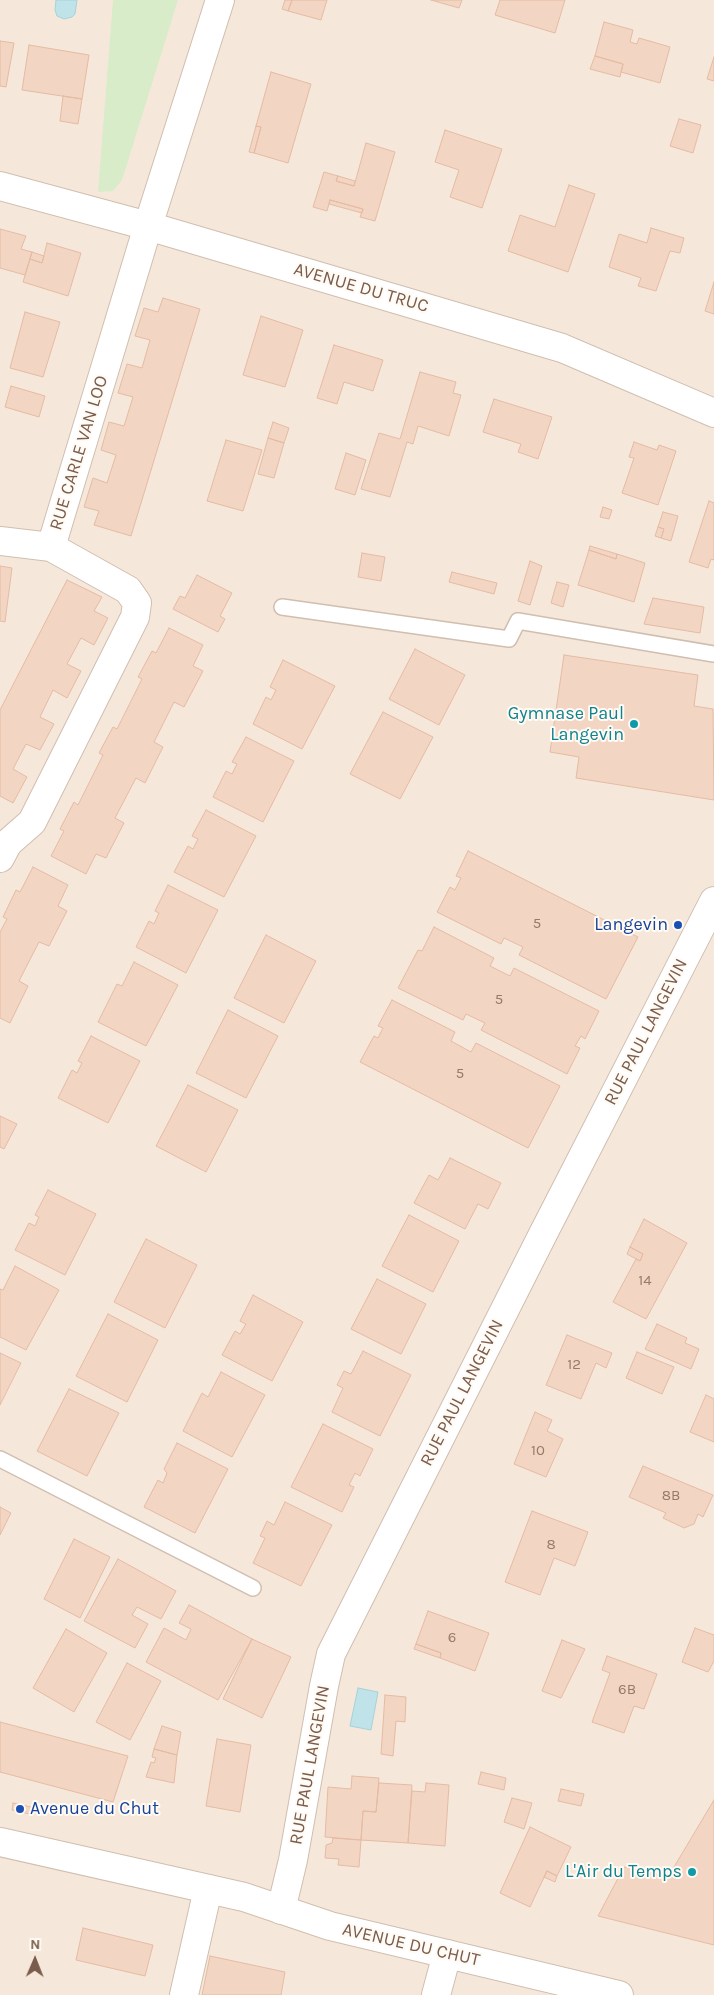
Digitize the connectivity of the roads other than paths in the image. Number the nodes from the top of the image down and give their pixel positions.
1 (220, 0) edge
2 (0, 186) edge
3 (148, 226) junction
4 (714, 413) edge
5 (0, 541) edge
6 (51, 547) junction
7 (282, 607) dead end
8 (714, 654) edge
9 (3, 847) edge
10 (714, 901) edge
11 (0, 1459) edge
12 (253, 1588) dead end
13 (0, 1842) edge
14 (208, 1889) junction
15 (280, 1910) junction
16 (447, 1954) junction
17 (184, 1995) edge
18 (436, 1995) edge
19 (620, 1995) edge

1 - 3 street, RUE CARLE VAN LOO
2 - 3 street, AVENUE DU TRUC
3 - 4 street, AVENUE DU TRUC
3 - 6 street, RUE CARLE VAN LOO
5 - 6 street
6 - 9 street, RUE CARLE VAN LOO
7 - 8 lane
10 - 15 street, RUE PAUL LANGEVIN
11 - 12 lane
13 - 14 street, AVENUE DU CHUT
14 - 15 street, AVENUE DU CHUT
14 - 17 street
15 - 16 street, AVENUE DU CHUT
16 - 18 street
16 - 19 street, AVENUE DU CHUT

